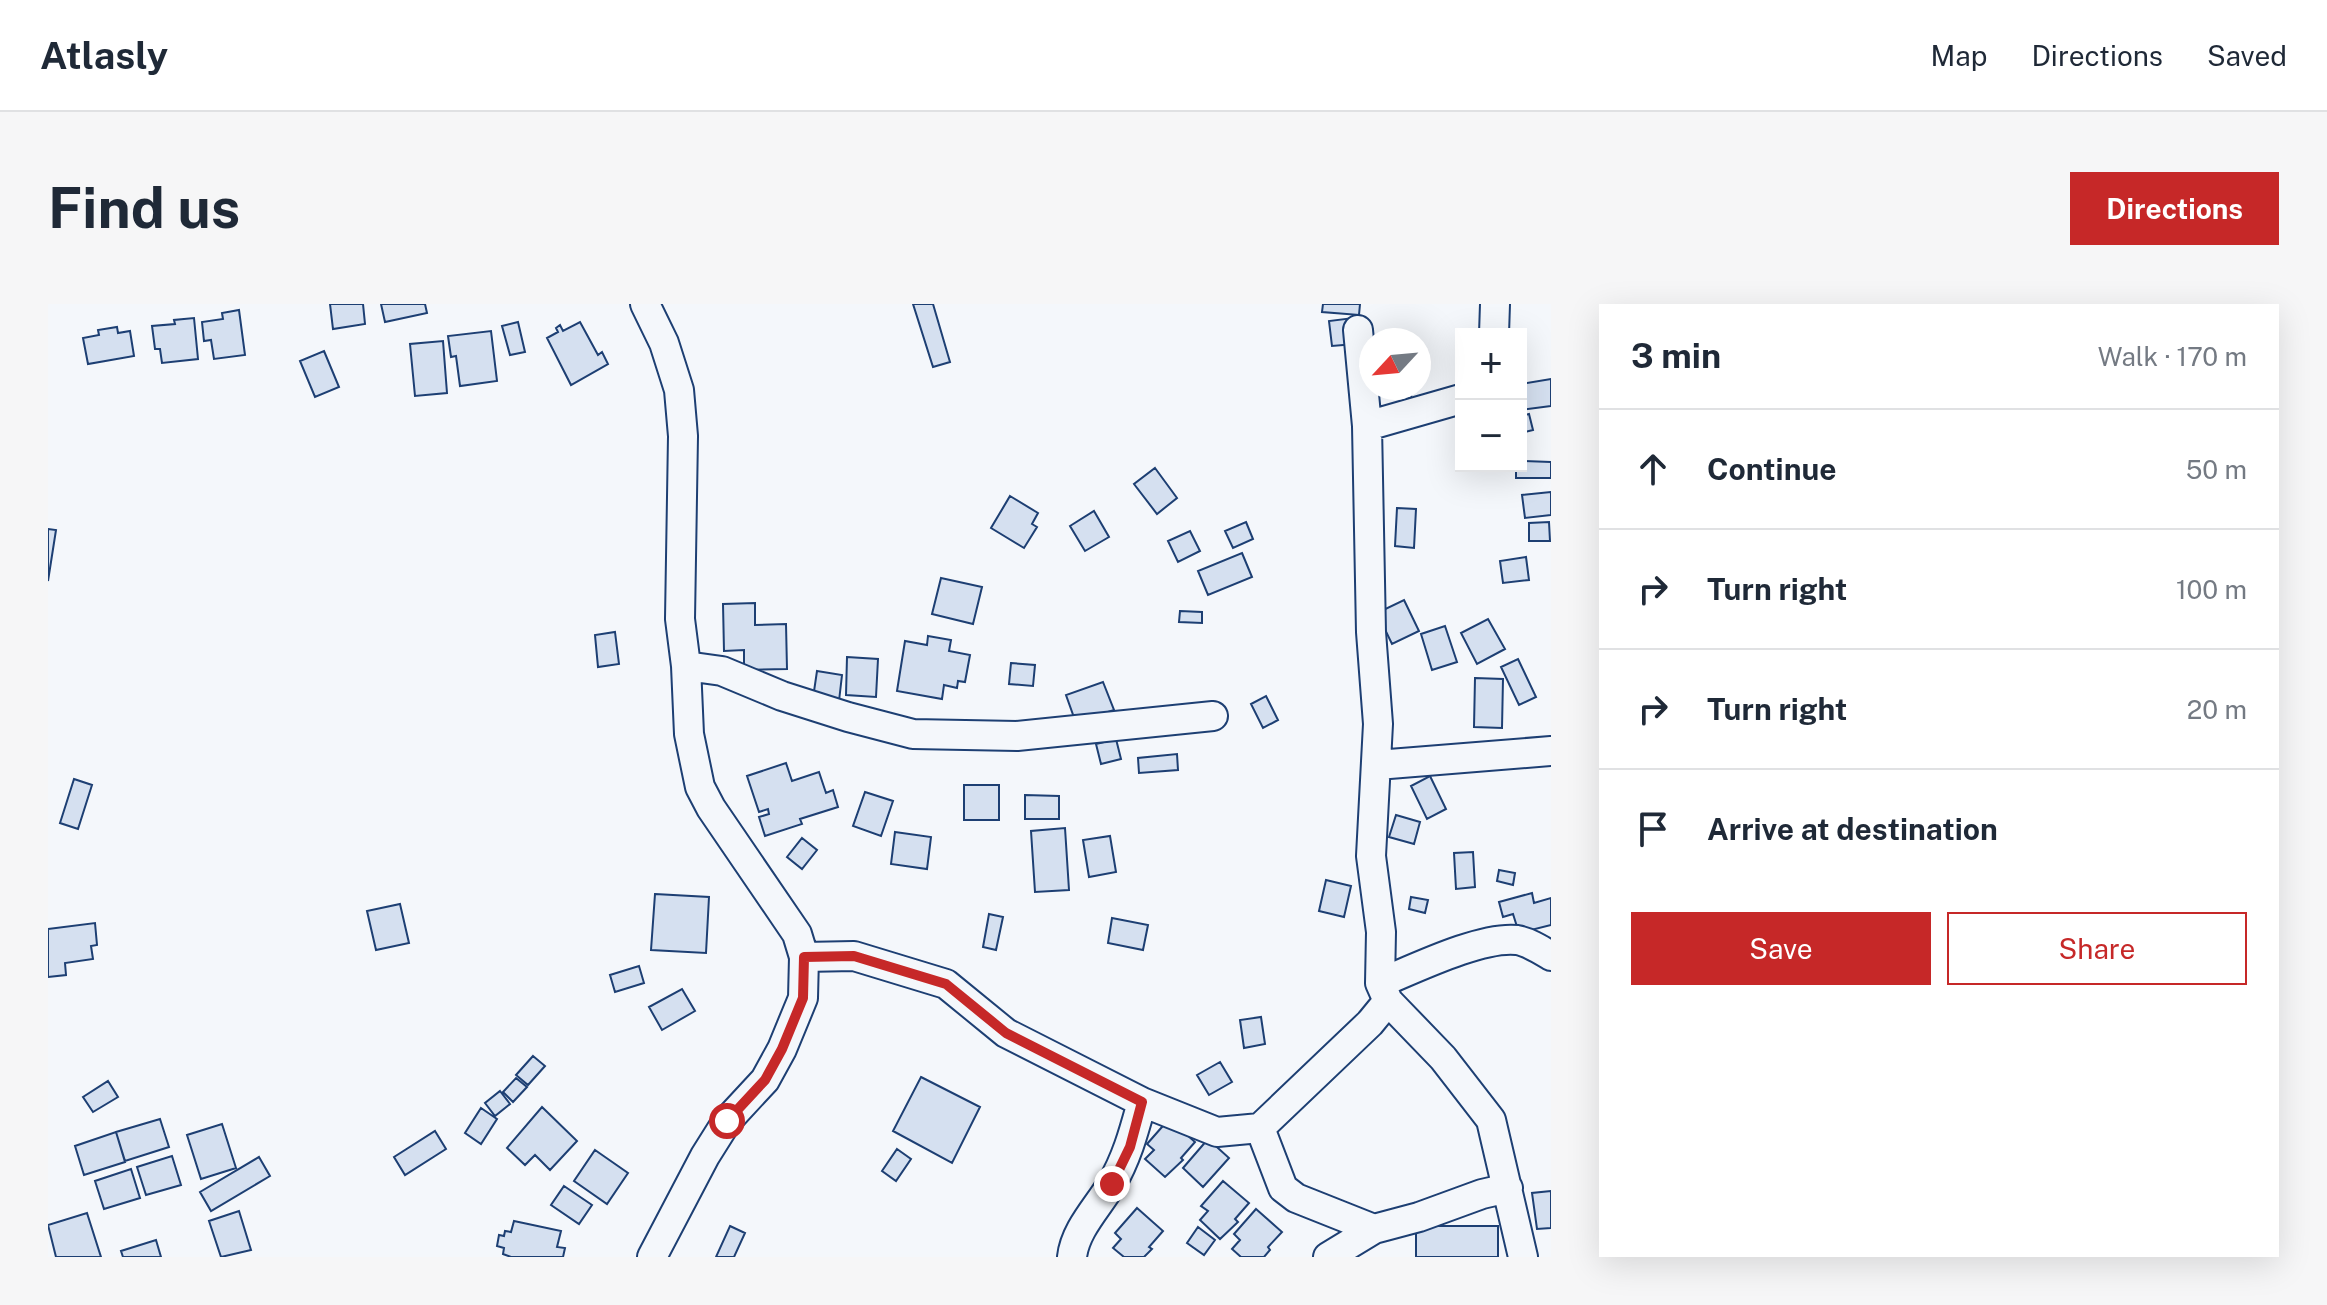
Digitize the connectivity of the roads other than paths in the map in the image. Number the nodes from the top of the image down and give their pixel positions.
1 (645, 304) edge
2 (1495, 304) edge
3 (1494, 328) edge
4 (1358, 330) dead end
5 (1458, 400) edge
6 (1367, 426) junction
7 (686, 666) junction
8 (1213, 716) dead end
9 (1551, 751) edge
10 (1377, 765) junction
11 (1551, 956) edge
12 (804, 957) junction
13 (1384, 992) junction
14 (1142, 1102) junction
15 (1260, 1128) junction
16 (1508, 1188) junction
17 (1370, 1241) edge
18 (652, 1257) edge
19 (1072, 1257) edge
20 (1328, 1257) edge
21 (1523, 1257) edge

1 - 7 street
2 - 3 street
4 - 6 street
5 - 6 street
6 - 10 street
7 - 8 street
7 - 12 street
9 - 10 street
10 - 13 street
11 - 13 street
12 - 14 street
12 - 18 street
13 - 15 street
13 - 16 street
14 - 15 street
14 - 19 street
15 - 17 street
16 - 17 street
16 - 21 street
17 - 20 street

